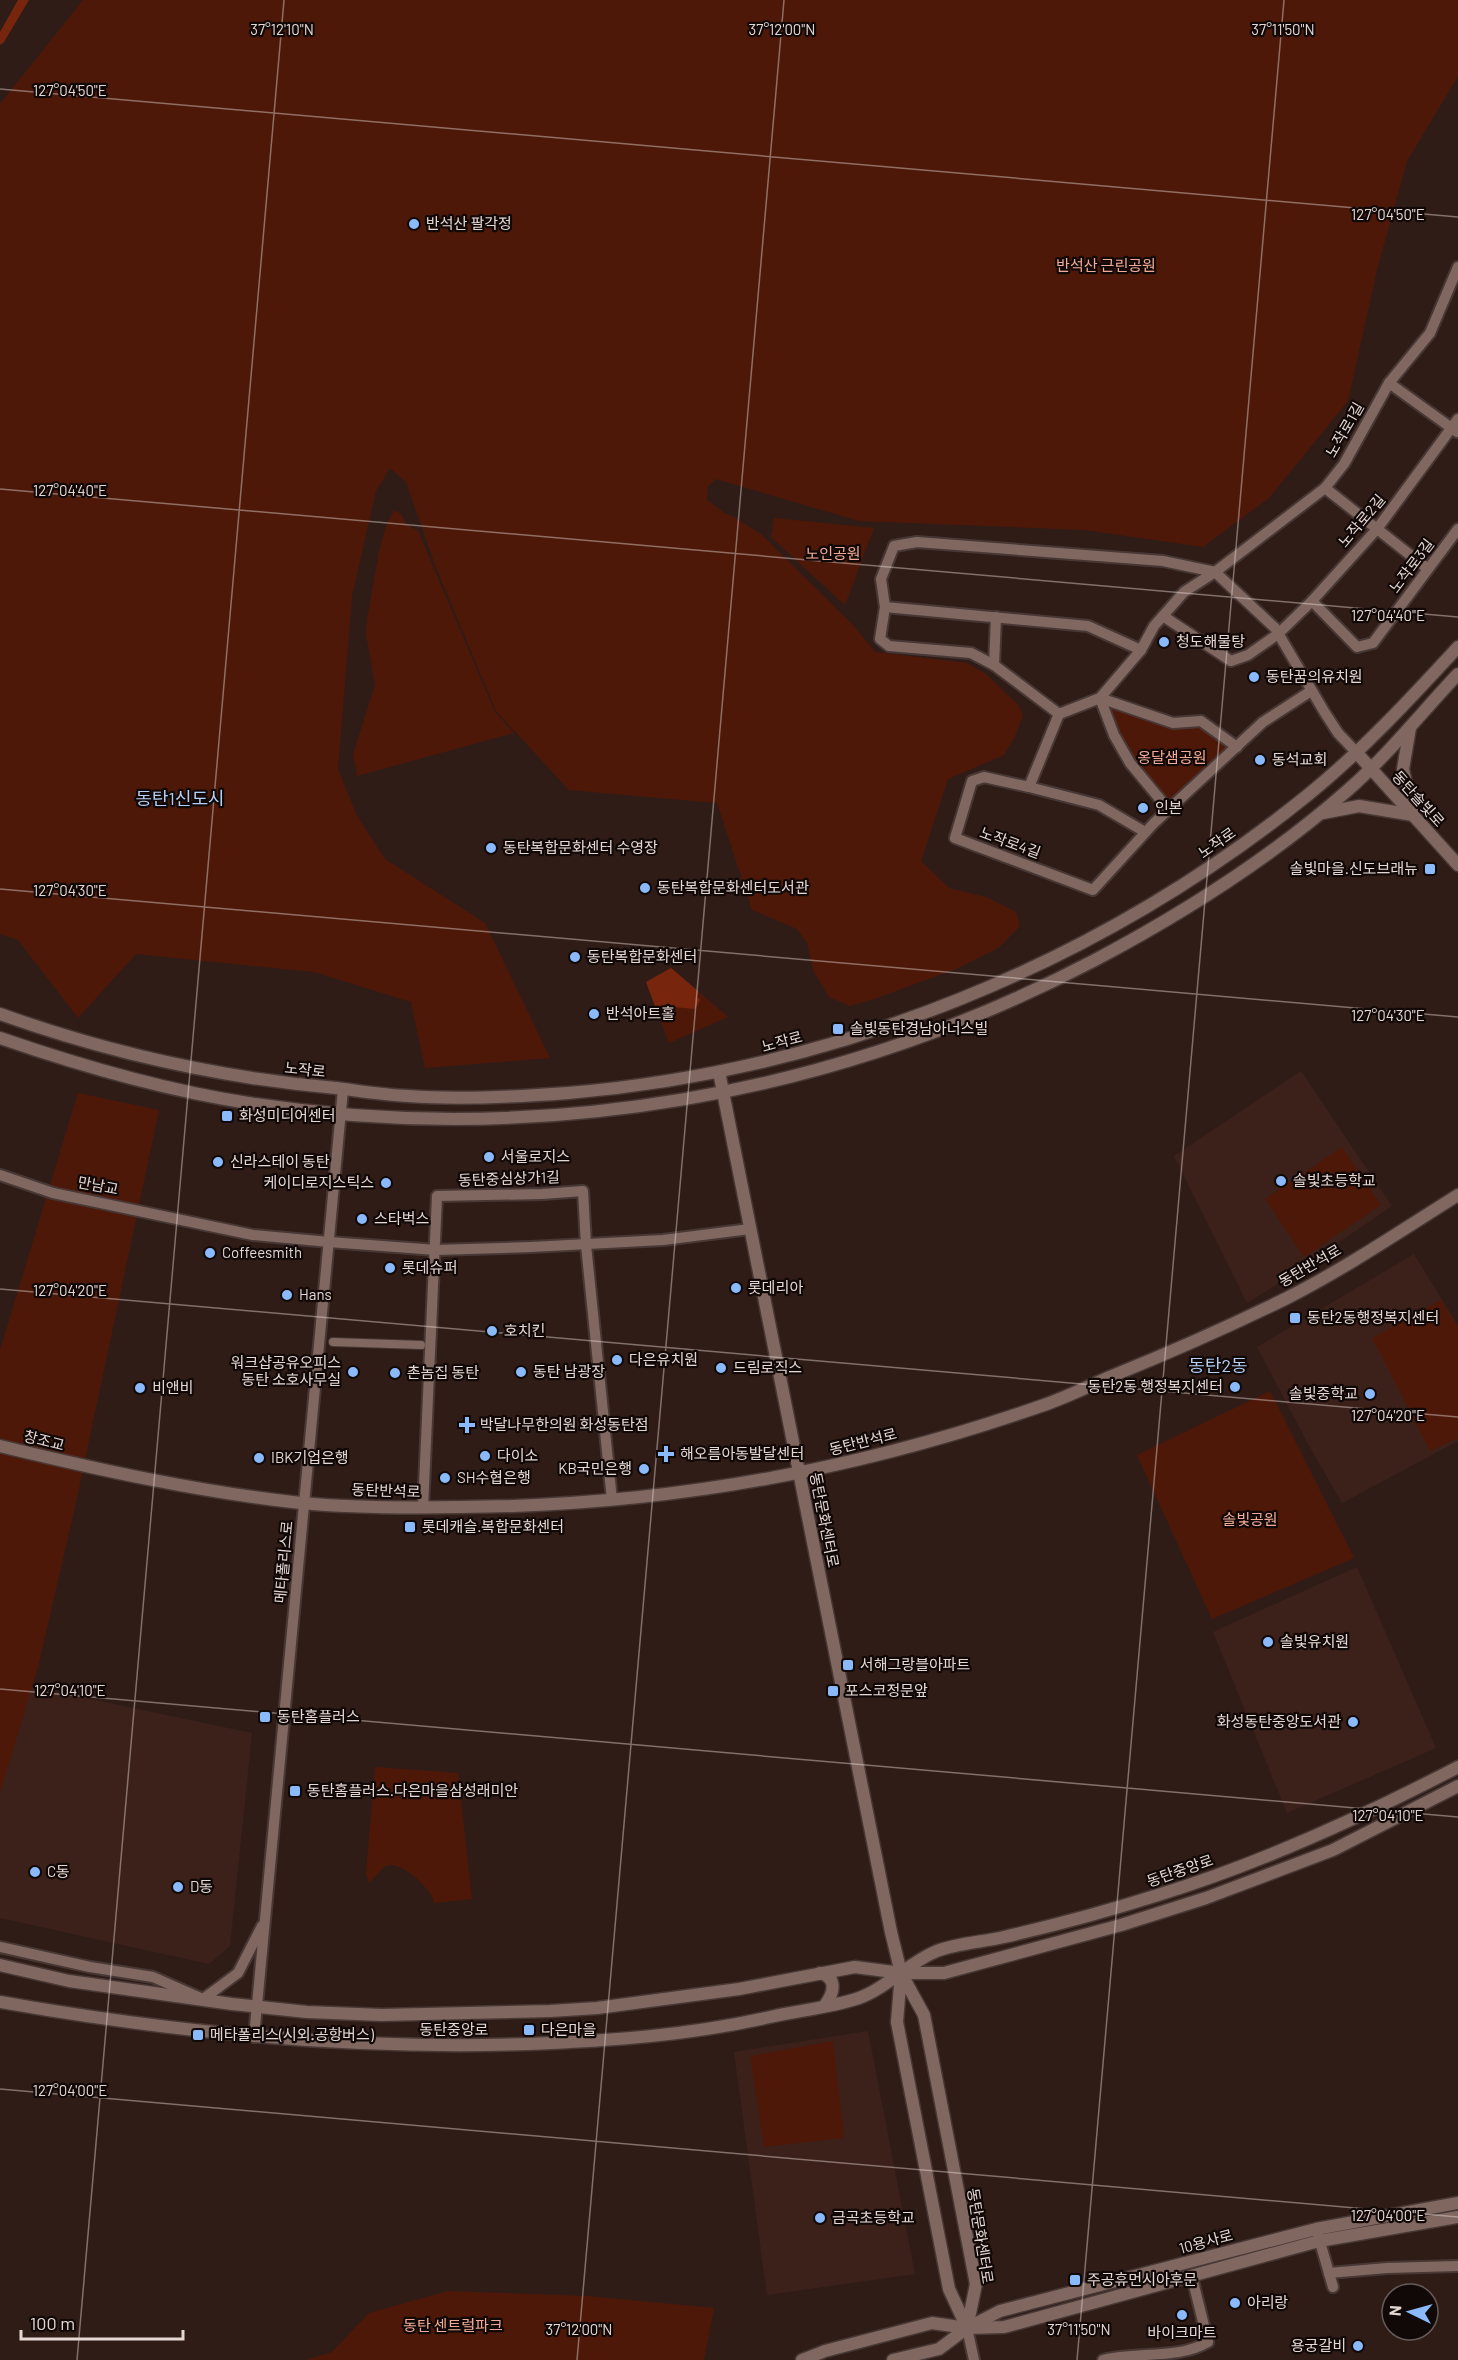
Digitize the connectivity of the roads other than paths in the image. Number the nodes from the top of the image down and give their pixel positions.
1 (1458, 267) edge
2 (1389, 383) junction
3 (1458, 419) edge
4 (1455, 431) edge
5 (1325, 488) junction
6 (1377, 529) junction
7 (1458, 529) edge
8 (1428, 569) junction
9 (1215, 572) junction
10 (1312, 601) junction
11 (885, 607) junction
12 (1163, 616) junction
13 (996, 617) junction
14 (1278, 634) junction
15 (1458, 647) edge
16 (1142, 650) junction
17 (994, 665) junction
18 (1458, 674) edge
19 (1311, 691) junction
20 (1100, 698) junction
21 (1397, 711) junction
22 (1059, 714) junction
23 (1410, 725) junction
24 (1237, 747) junction
25 (1356, 752) junction
26 (1370, 768) junction
27 (1029, 788) junction
28 (1307, 796) junction
29 (1168, 810) junction
30 (1317, 815) junction
31 (1413, 815) junction
32 (1145, 832) junction
33 (1458, 865) edge
34 (0, 1014) edge
35 (0, 1038) edge
36 (788, 1056) junction
37 (718, 1072) junction
38 (792, 1077) junction
39 (648, 1084) junction
40 (343, 1089) junction
41 (723, 1093) junction
42 (408, 1096) junction
43 (651, 1105) junction
44 (341, 1114) junction
45 (406, 1118) junction
46 (0, 1175) edge
47 (1458, 1195) edge
48 (750, 1229) junction
49 (329, 1242) junction
50 (586, 1245) junction
51 (436, 1250) junction
52 (333, 1342) dead end
53 (421, 1345) dead end
54 (0, 1446) edge
55 (81, 1466) joint
56 (799, 1474) junction
57 (612, 1500) junction
58 (304, 1503) junction
59 (423, 1508) junction
60 (1458, 1767) edge
61 (1458, 1786) edge
62 (265, 1920) junction
63 (0, 1947) edge
64 (0, 1965) edge
65 (901, 1973) junction
66 (820, 1974) junction
67 (203, 1999) junction
68 (0, 2002) edge
69 (825, 2005) junction
70 (257, 2007) junction
71 (254, 2037) junction
72 (1458, 2203) edge
73 (1458, 2217) edge
74 (1318, 2235) junction
75 (1458, 2266) edge
76 (1329, 2273) junction
77 (1192, 2277) junction
78 (1333, 2287) dead end
79 (967, 2328) junction
80 (802, 2360) edge
81 (893, 2360) edge
82 (974, 2360) edge
83 (1103, 2360) edge

1 - 2 street, 노작로1길
2 - 4 street
2 - 5 street, 노작로1길
3 - 4 street, 노작로2길
4 - 6 street, 노작로2길
5 - 6 street
5 - 9 street, 노작로1길
6 - 8 street
6 - 10 street, 노작로2길
7 - 8 street, 노작로3길
8 - 10 street, 노작로3길
9 - 11 street
9 - 12 street
9 - 14 street
10 - 14 street, 노작로2길
11 - 13 street
11 - 17 street
12 - 14 street
12 - 16 street
13 - 16 street
13 - 17 street
14 - 19 street
15 - 21 street, 노작로
16 - 20 street
17 - 22 street
18 - 23 street
19 - 24 street, 노작로4길
19 - 25 street
20 - 22 street
20 - 24 street
20 - 29 street
21 - 23 street
21 - 25 street, 노작로
22 - 27 street
23 - 26 street
23 - 31 street
24 - 29 street, 노작로4길
25 - 26 street, 동탄솔빛로
25 - 28 street, 노작로
26 - 30 street
26 - 31 street, 동탄솔빛로
27 - 32 street, 노작로4길
27 - 32 street, 노작로4길
28 - 30 street
28 - 36 street, 노작로
29 - 32 street, 노작로4길
30 - 31 street
30 - 38 street
31 - 33 street, 동탄솔빛로
34 - 40 street, 노작로
35 - 44 street
36 - 37 street, 노작로
36 - 38 street
37 - 39 street, 노작로
37 - 41 street, 동탄문화센터로
38 - 41 street
39 - 42 street, 노작로
39 - 43 street
40 - 42 street, 노작로
40 - 44 street, 메타폴리스로
41 - 43 street
41 - 48 street, 동탄문화센터로
42 - 45 street
43 - 45 street
44 - 45 street
44 - 49 street, 메타폴리스로
46 - 49 street, 만남교
47 - 56 street, 동탄반석로
48 - 50 street, 만남교
48 - 56 street, 동탄문화센터로
49 - 51 street, 만남교
49 - 58 street, 메타폴리스로
50 - 51 street, 만남교
50 - 51 street, 동탄중심상가1길
50 - 57 street, 동탄중심상가1길
51 - 59 street, 동탄중심상가1길
52 - 53 street
54 - 55 street, 창조교
55 - 58 street, 동탄반석로
56 - 57 street, 동탄반석로
56 - 65 street, 동탄문화센터로
57 - 59 street, 동탄반석로
58 - 59 street, 동탄반석로
58 - 62 street, 메타폴리스로
60 - 65 street, 동탄중앙로
61 - 65 street, 동탄중앙로
62 - 67 street
62 - 70 street, 메타폴리스로
63 - 67 street, 동탄중앙로
64 - 67 street, 동탄중앙로
65 - 66 street, 동탄중앙로
65 - 69 street, 동탄중앙로
65 - 79 street, 동탄문화센터로
65 - 79 street, 동탄문화센터로
66 - 69 street
66 - 70 street, 동탄중앙로
67 - 70 street, 동탄중앙로
68 - 71 street, 동탄중앙로
69 - 71 street, 동탄중앙로
70 - 71 street, 메타폴리스로
72 - 74 street, 10용사로
73 - 74 street, 10용사로
74 - 76 street
74 - 77 street, 10용사로
74 - 79 street, 10용사로
75 - 76 street
76 - 78 street
77 - 79 street, 10용사로
77 - 83 street
79 - 80 street, 10용사로
79 - 81 street, 10용사로
79 - 82 street

